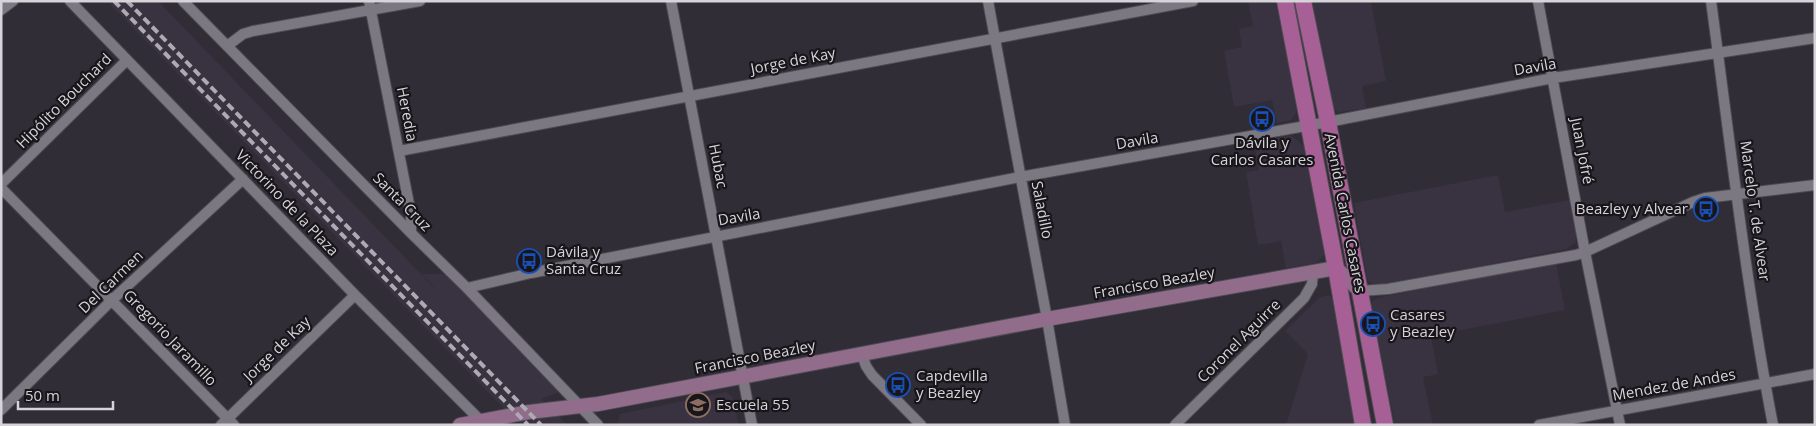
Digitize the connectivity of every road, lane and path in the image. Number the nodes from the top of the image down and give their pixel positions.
1 (13, 1) edge
2 (70, 1) edge
3 (183, 1) edge
4 (420, 1) edge
5 (672, 1) edge
6 (988, 1) edge
7 (1193, 1) edge
8 (1285, 1) edge
9 (1303, 1) edge
10 (1538, 1) edge
11 (1711, 1) edge
12 (370, 6) edge
13 (1, 10) edge
14 (995, 38) junction
15 (1815, 38) edge
16 (227, 46) junction
17 (1718, 53) junction
18 (126, 61) junction
19 (1553, 78) junction
20 (689, 96) junction
21 (1328, 122) junction
22 (1308, 125) junction
23 (399, 152) junction
24 (1020, 178) junction
25 (243, 179) junction
26 (1815, 185) edge
27 (1, 186) edge
28 (1737, 195) junction
29 (411, 233) junction
30 (717, 236) junction
31 (1585, 252) junction
32 (1336, 268) junction
33 (1313, 272) junction
34 (467, 288) junction
35 (1360, 291) junction
36 (355, 295) junction
37 (112, 300) junction
38 (1047, 319) junction
39 (862, 355) junction
40 (1815, 374) edge
41 (743, 376) junction
42 (1765, 384) junction
43 (580, 406) junction
44 (1, 410) edge
45 (1618, 410) junction
46 (482, 422) edge
47 (228, 423) edge
48 (460, 425) edge
49 (598, 425) edge
50 (752, 425) edge
51 (921, 425) edge
52 (1065, 425) edge
53 (1175, 425) edge
54 (1363, 425) edge
55 (1385, 425) edge
56 (1539, 425) edge
57 (1620, 425) edge
58 (1772, 425) edge

1 - 13 street
2 - 18 street, Victorino de la Plaza
3 - 16 street, Santa Cruz
4 - 12 street
5 - 20 street, Hubac
6 - 14 street, Saladillo
7 - 14 street, Jorge de Kay
8 - 22 main road, Avenida Carlos Casares
9 - 21 main road, Avenida Carlos Casares
10 - 19 street, Juan Jofré
11 - 17 street, Marcelo T. de Alvear
12 - 16 street
12 - 23 street, Heredia
14 - 20 street, Jorge de Kay
14 - 24 street, Saladillo
15 - 17 street, Davila
16 - 29 street, Santa Cruz
17 - 19 street, Davila
17 - 28 street, Marcelo T. de Alvear
18 - 25 street, Victorino de la Plaza
18 - 27 street, Hipólito Bouchard
19 - 21 street, Davila
19 - 31 street, Juan Jofré
20 - 23 street, Jorge de Kay
20 - 30 street, Hubac
21 - 22 street, Davila
21 - 35 main road, Avenida Carlos Casares
22 - 24 street, Davila
22 - 32 main road, Avenida Carlos Casares
23 - 29 street, Heredia
24 - 30 street, Davila
24 - 38 street, Saladillo
25 - 36 street, Victorino de la Plaza
25 - 37 street, Del Carmen
26 - 28 street
27 - 37 street, Gregorio Jaramillo
28 - 31 street
28 - 42 street, Marcelo T. de Alvear
29 - 34 street, Santa Cruz
30 - 34 street, Davila
30 - 41 street, Hubac
31 - 35 street
31 - 45 street, Juan Jofré
32 - 33 street, Francisco Beazley
32 - 35 street
32 - 54 main road, Avenida Carlos Casares
33 - 38 street, Francisco Beazley
33 - 53 street, Coronel Aguirre
34 - 43 street, Santa Cruz
35 - 55 main road, Avenida Carlos Casares
36 - 46 street, Victorino de la Plaza
36 - 47 street, Jorge de Kay
37 - 44 street, Del Carmen
37 - 47 street, Gregorio Jaramillo
38 - 39 street, Francisco Beazley
38 - 52 street, Saladillo
39 - 41 street, Francisco Beazley
39 - 51 street
40 - 42 street, Mendez de Andes
41 - 43 street, Francisco Beazley
41 - 50 street, Hubac
42 - 45 street, Mendez de Andes
42 - 58 street, Marcelo T. de Alvear
43 - 46 street, Francisco Beazley
43 - 49 street, Santa Cruz
45 - 56 street, Mendez de Andes
45 - 57 street, Juan Jofré
46 - 48 street, Francisco Beazley

